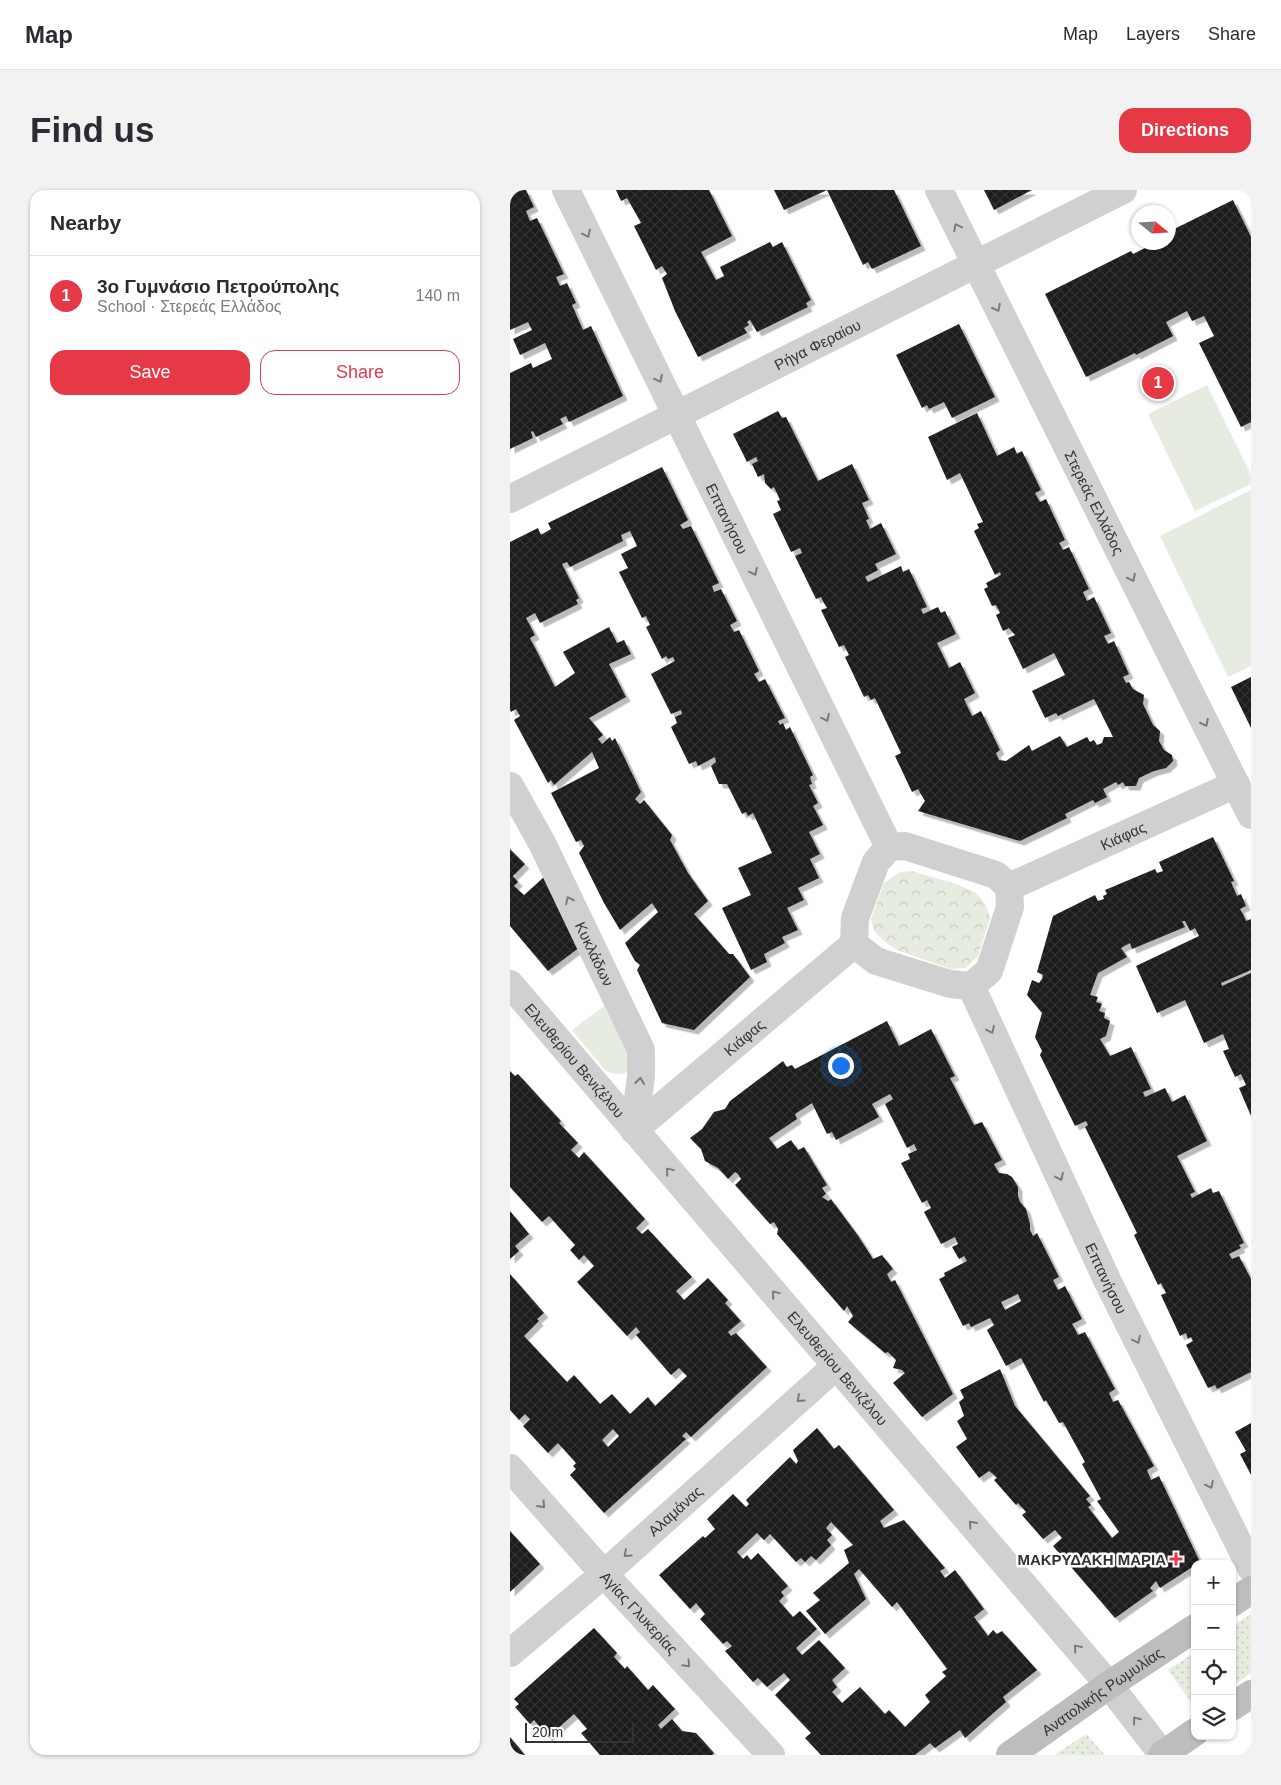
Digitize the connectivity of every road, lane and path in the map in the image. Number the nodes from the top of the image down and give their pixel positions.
1 (566, 190) edge
2 (939, 190) edge
3 (1123, 190) edge
4 (975, 264) junction
5 (676, 414) junction
6 (510, 498) edge
7 (1236, 784) junction
8 (510, 786) edge
9 (1251, 815) edge
10 (889, 847) junction
11 (1009, 887) junction
12 (854, 944) junction
13 (510, 984) edge
14 (971, 986) junction
15 (634, 1130) junction
16 (836, 1366) junction
17 (510, 1468) edge
18 (1251, 1568) edge
19 (604, 1574) junction
20 (1251, 1590) edge
21 (1236, 1600) edge
22 (1191, 1631) edge
23 (510, 1653) edge
24 (1109, 1685) junction
25 (1251, 1694) edge
26 (1236, 1704) edge
27 (1191, 1735) edge
28 (771, 1755) edge
29 (1010, 1755) edge
30 (1162, 1755) edge

1 -> 5 street, Επτανήσου
4 -> 2 street, Στερεάς Ελλάδος
3 - 4 street, Ρήγα Φεραίου
4 - 5 street, Ρήγα Φεραίου
4 -> 7 street, Στερεάς Ελλάδος
5 - 6 street, Ρήγα Φεραίου
5 -> 10 street, Επτανήσου
7 - 9 street, Στερεάς Ελλάδος
7 - 11 street, Κιάφας
15 -> 8 street, Κυκλάδων
10 - 11 street
10 - 12 street
11 - 14 street
12 - 14 street
12 - 15 street, Κιάφας
13 - 15 street, Ελευθερίου Βενιζέλου
14 -> 18 street, Επτανήσου
16 -> 15 street, Ελευθερίου Βενιζέλου
16 -> 19 street, Αλαμάνας
24 -> 16 street, Ελευθερίου Βενιζέλου
17 -> 19 street, Αγίας Γλυκερίας
19 - 23 street, Αλαμάνας
19 -> 28 street, Αγίας Γλυκερίας
20 - 21 main road
22 - 24 main road, Ανατολικής Ρωμυλίας
24 - 29 main road, Ανατολικής Ρωμυλίας
30 -> 24 street, Ελευθερίου Βενιζέλου
25 - 26 main road
27 - 30 main road

